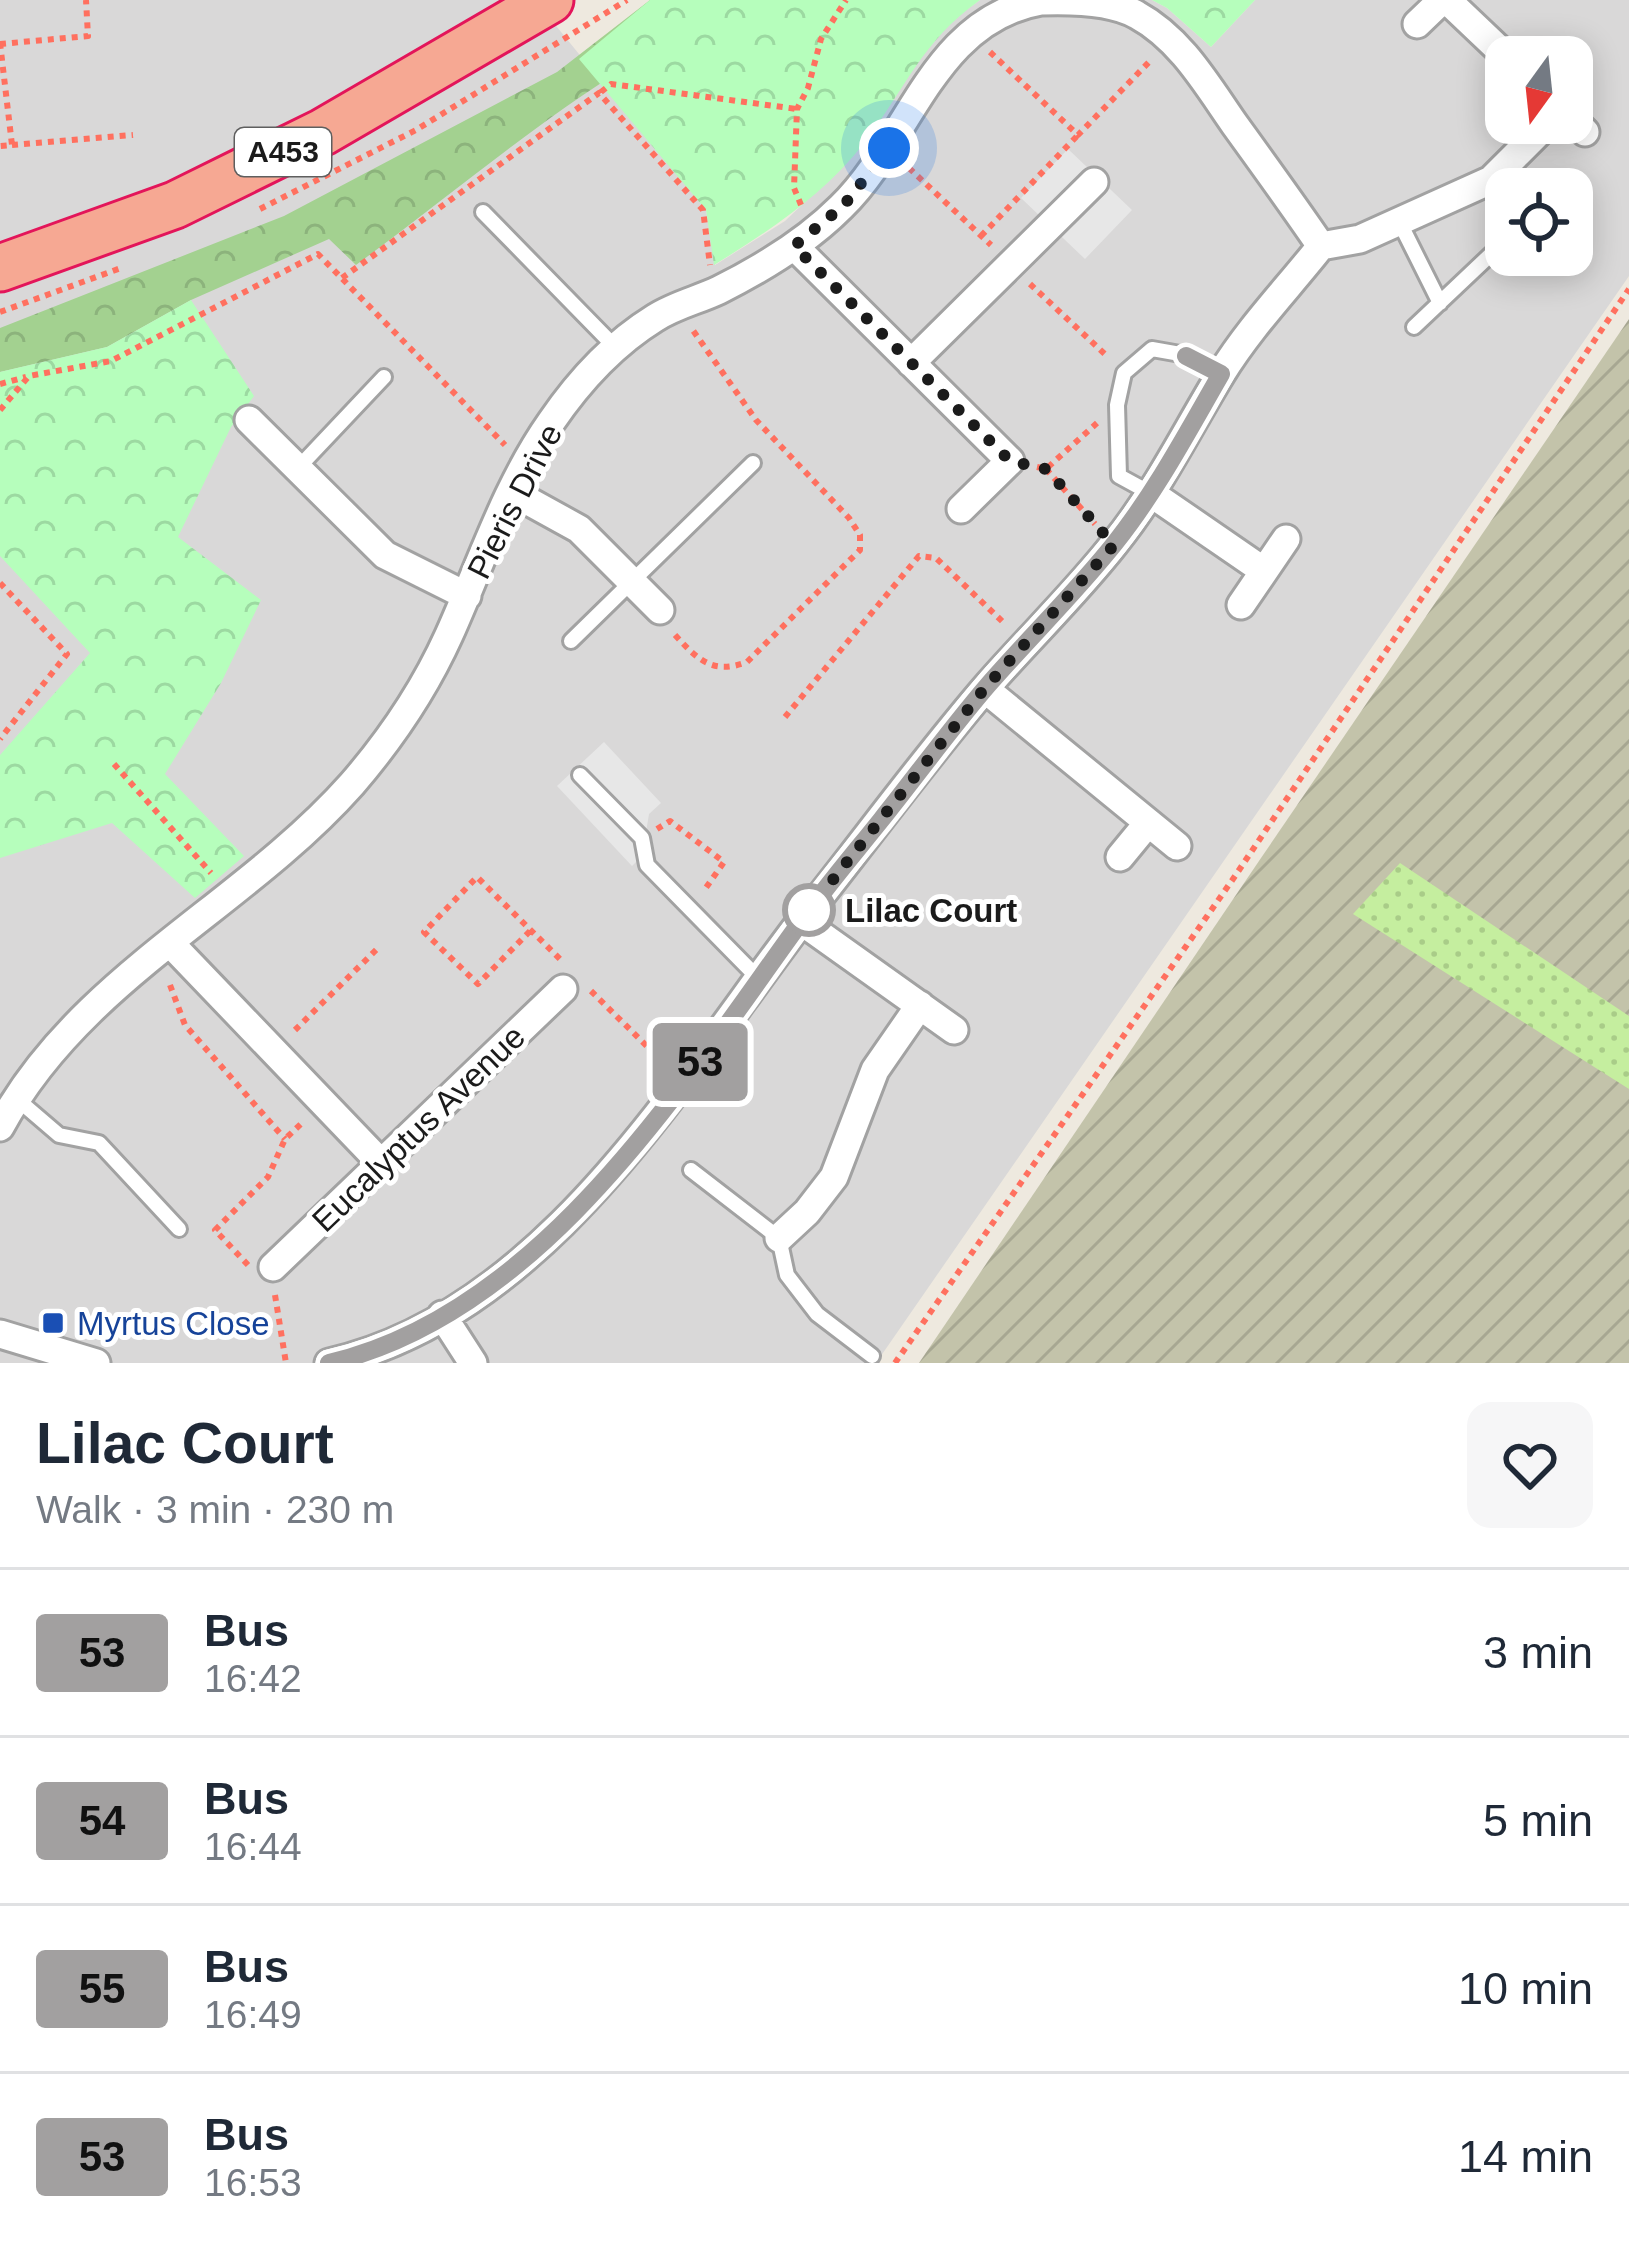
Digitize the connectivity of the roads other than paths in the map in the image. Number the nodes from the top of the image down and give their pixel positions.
1 (550, 0) edge
2 (1444, 0) edge
3 (1417, 24) dead end
4 (1485, 37) edge
5 (1526, 144) edge
6 (1094, 182) dead end
7 (483, 212) dead end
8 (1400, 221) junction
9 (794, 246) junction
10 (1321, 246) junction
11 (1485, 260) edge
12 (0, 268) edge
13 (1440, 303) junction
14 (1414, 327) dead end
15 (616, 347) junction
16 (911, 363) junction
17 (1221, 374) junction
18 (384, 376) dead end
19 (249, 420) dead end
20 (753, 463) dead end
21 (298, 469) junction
22 (512, 492) junction
23 (1151, 494) junction
24 (962, 509) dead end
25 (1286, 539) dead end
26 (1264, 571) junction
27 (632, 582) junction
28 (466, 596) junction
29 (1240, 604) dead end
30 (659, 610) road end
31 (571, 641) dead end
32 (985, 688) junction
33 (580, 775) dead end
34 (1148, 823) junction
35 (1177, 846) dead end
36 (1120, 857) dead end
37 (801, 920) junction
38 (178, 951) junction
39 (759, 980) junction
40 (563, 989) dead end
41 (920, 1006) junction
42 (954, 1030) dead end
43 (17, 1099) junction
44 (0, 1127) edge
45 (381, 1163) junction
46 (692, 1170) dead end
47 (179, 1229) dead end
48 (779, 1238) junction
49 (267, 1273) road end
50 (442, 1316) junction
51 (15, 1347) edge
52 (872, 1357) dead end
53 (96, 1363) edge
54 (329, 1363) edge
55 (473, 1363) edge

1 - 12 highway, A453
2 - 3 street
2 - 4 street
5 - 8 street
6 - 16 street
7 - 15 lane
8 - 10 street
8 - 13 lane
9 - 10 street, Pieris Drive
9 - 15 street, Pieris Drive
9 - 16 street
10 - 17 street
11 - 13 lane
13 - 14 lane
15 - 22 street, Pieris Drive
16 - 24 street
17 - 23 street
17 - 23 lane
18 - 21 lane
19 - 21 street
20 - 27 lane
21 - 28 street
22 - 27 street
22 - 28 street, Pieris Drive
23 - 26 street
23 - 32 street
25 - 26 street
26 - 29 street
27 - 30 street
27 - 31 lane
28 - 38 street, Pieris Drive
32 - 34 street
32 - 37 street
33 - 39 lane
34 - 35 street
34 - 36 street
37 - 39 street
37 - 41 street
38 - 43 street, Pieris Drive
38 - 45 street
39 - 50 street
40 - 45 street, Eucalyptus Avenue
41 - 42 street
41 - 48 street
43 - 44 street, Pieris Drive
43 - 47 lane
45 - 49 street, Eucalyptus Avenue
46 - 48 lane
48 - 52 lane
50 - 54 street
50 - 55 street
51 - 53 street

